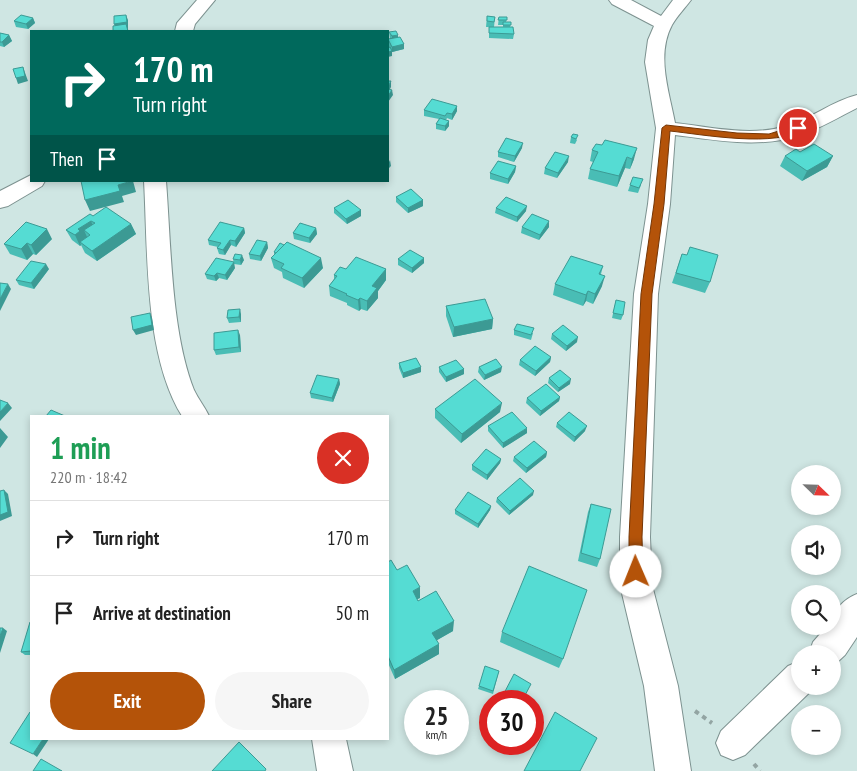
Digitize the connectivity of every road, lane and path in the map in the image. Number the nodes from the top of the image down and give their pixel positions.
1 (206, 0) edge
2 (618, 0) edge
3 (682, 0) edge
4 (664, 24) junction
5 (184, 30) edge
6 (857, 101) edge
7 (666, 128) junction
8 (32, 182) edge
9 (155, 182) edge
10 (0, 201) edge
11 (195, 415) edge
12 (857, 609) edge
13 (833, 645) edge
14 (791, 687) edge
15 (329, 740) edge
16 (732, 743) dead end
17 (335, 771) edge
18 (673, 771) edge

1 - 5 street
2 - 4 street
3 - 4 street
4 - 7 street
6 - 7 street
7 - 18 street
8 - 10 street
9 - 11 street
12 - 13 street
14 - 16 street
15 - 17 street

